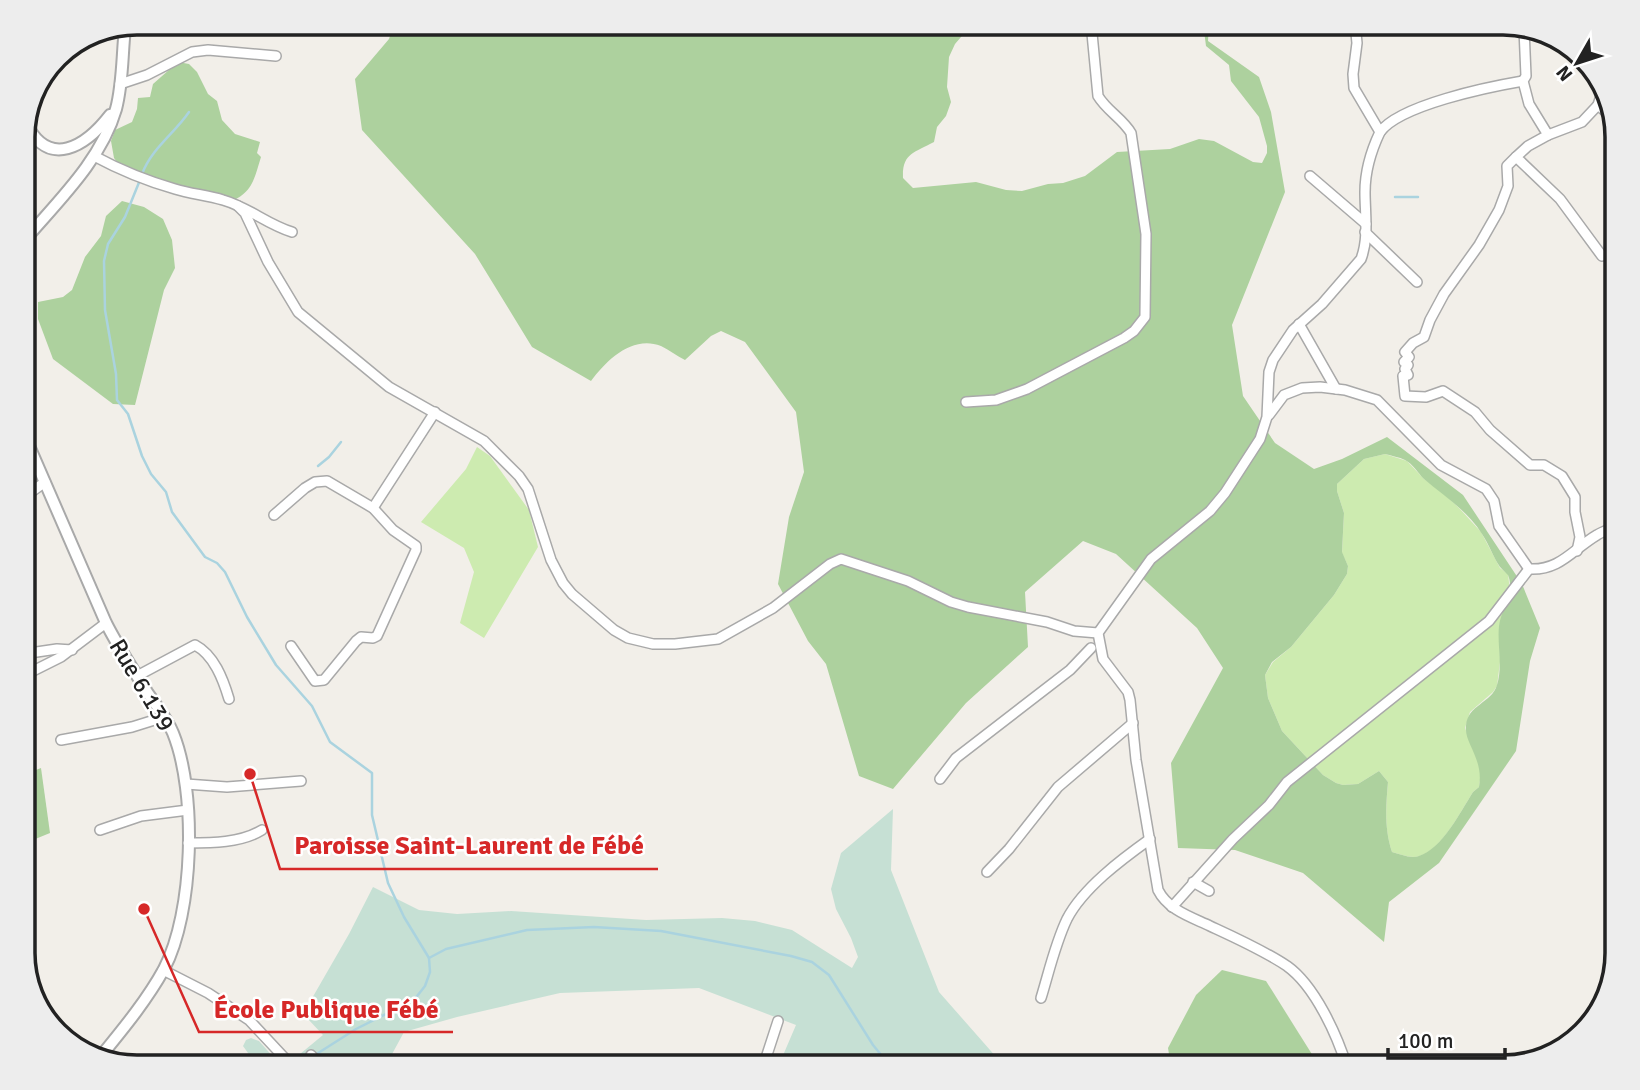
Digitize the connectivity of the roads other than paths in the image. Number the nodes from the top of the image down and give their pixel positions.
1 (1092, 35) edge
2 (1356, 35) edge
3 (124, 36) edge
4 (1524, 38) edge
5 (276, 56) dead end
6 (1522, 81) junction
7 (120, 84) junction
8 (1598, 105) joint
9 (1600, 107) edge
10 (116, 108) junction
11 (1380, 132) junction
12 (1548, 135) junction
13 (35, 138) edge
14 (94, 156) junction
15 (1516, 157) junction
16 (1310, 176) dead end
17 (238, 206) junction
18 (35, 227) edge
19 (1366, 228) junction
20 (292, 232) dead end
21 (1602, 256) dead end
22 (1417, 282) dead end
23 (1299, 324) junction
24 (1336, 389) junction
25 (966, 402) dead end
26 (435, 412) junction
27 (1267, 417) junction
28 (35, 459) edge
29 (45, 482) junction
30 (35, 489) edge
31 (373, 508) junction
32 (274, 515) dead end
33 (1605, 531) edge
34 (1577, 551) junction
35 (1529, 569) junction
36 (106, 623) junction
37 (1074, 631) junction
38 (1098, 633) junction
39 (291, 646) dead end
40 (1091, 648) junction
41 (72, 650) junction
42 (35, 652) edge
43 (1103, 659) junction
44 (35, 670) edge
45 (137, 677) junction
46 (229, 699) dead end
47 (164, 717) junction
48 (1133, 723) junction
49 (61, 740) dead end
50 (940, 779) dead end
51 (301, 781) dead end
52 (186, 784) junction
53 (188, 810) junction
54 (100, 830) dead end
55 (262, 830) dead end
56 (1150, 839) junction
57 (188, 843) junction
58 (987, 872) dead end
59 (1194, 882) junction
60 (1209, 891) dead end
61 (1172, 907) junction
62 (163, 970) junction
63 (1041, 998) dead end
64 (778, 1021) dead end
65 (105, 1050) edge
66 (282, 1055) edge
67 (767, 1055) edge
68 (1343, 1055) edge

1 - 25 street
2 - 11 street
3 - 7 street
4 - 6 street
5 - 7 street
6 - 11 street
6 - 12 street
7 - 10 street
8 - 9 street
8 - 12 street
10 - 13 street
10 - 14 street
11 - 19 street
12 - 15 street
14 - 17 street
14 - 18 street
15 - 21 street
15 - 34 street
16 - 19 street
17 - 20 street
17 - 26 street
19 - 22 street
19 - 23 street
23 - 24 street
23 - 27 street
24 - 27 street
24 - 35 street
26 - 31 street
26 - 37 street
27 - 38 street
28 - 29 street, Rue 6.139
29 - 30 street
29 - 36 street, Rue 6.139
31 - 32 street
31 - 39 street
33 - 34 street
34 - 35 street
35 - 59 street
36 - 41 street
36 - 45 street, Rue 6.139
37 - 38 street
37 - 40 street
38 - 43 street
40 - 43 street
40 - 50 street
41 - 42 street
41 - 44 street
43 - 48 street
45 - 46 street
45 - 47 street, Rue 6.139
47 - 49 street
47 - 52 street, Rue 6.139
48 - 56 street
48 - 58 street
51 - 52 street
52 - 53 street, Rue 6.139
53 - 54 street
53 - 57 street, Rue 6.139
55 - 57 street
56 - 61 street
56 - 63 street
57 - 62 street, Rue 6.139
59 - 60 street
59 - 61 street
61 - 68 street
62 - 65 street, Rue 6.139
62 - 66 street
64 - 67 street

